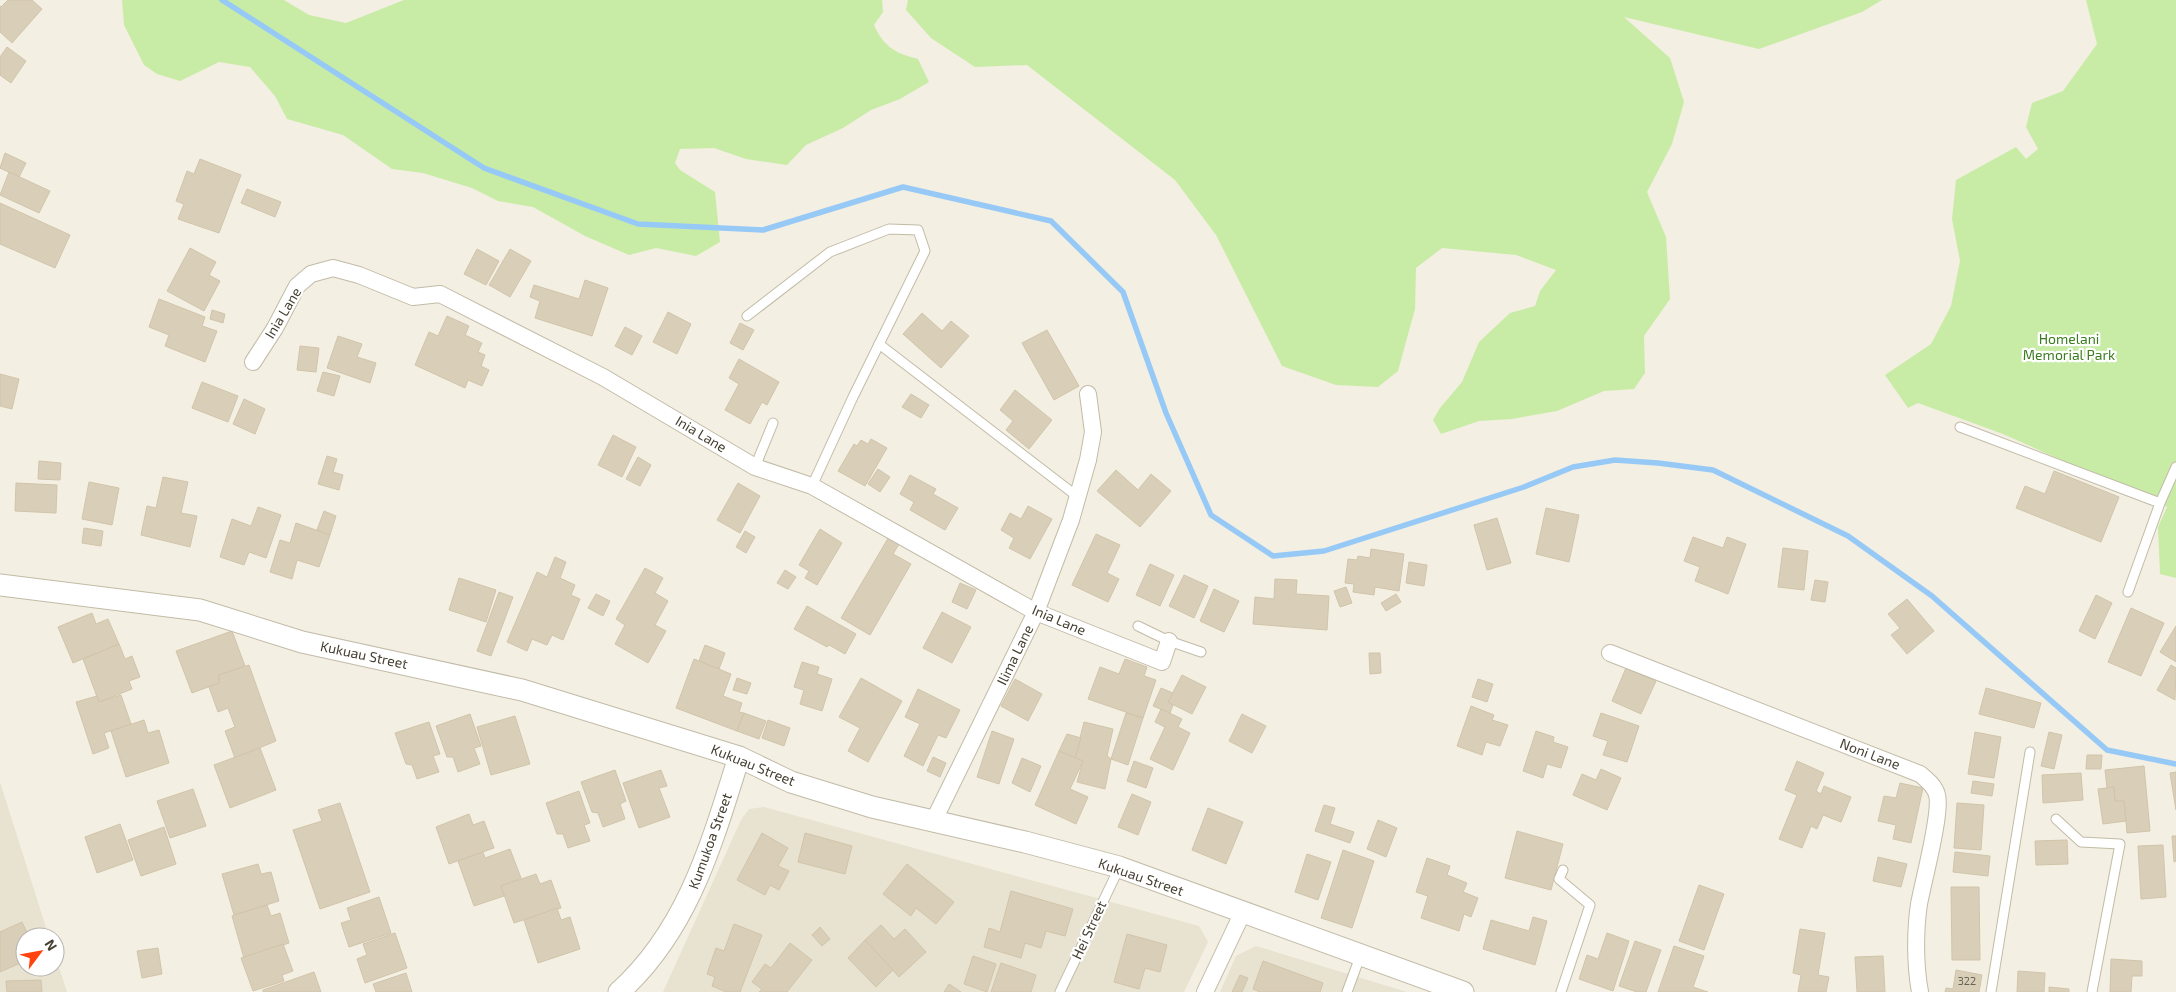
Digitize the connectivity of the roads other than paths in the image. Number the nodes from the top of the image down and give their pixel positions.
1 (747, 316) dead end
2 (879, 344) junction
3 (253, 362) dead end
4 (1088, 394) dead end
5 (773, 423) dead end
6 (1960, 427) dead end
7 (2176, 466) edge
8 (755, 467) junction
9 (812, 486) junction
10 (1078, 497) junction
11 (2160, 503) junction
12 (0, 585) edge
13 (2128, 592) dead end
14 (1036, 612) junction
15 (1138, 626) dead end
16 (1169, 641) junction
17 (1201, 652) dead end
18 (1610, 653) dead end
19 (2030, 752) dead end
20 (739, 757) junction
21 (2056, 819) dead end
22 (933, 822) junction
23 (1119, 867) junction
24 (1563, 870) dead end
25 (1242, 914) junction
26 (1361, 954) junction
27 (619, 992) edge
28 (1060, 992) edge
29 (1205, 992) edge
30 (1347, 992) edge
31 (1463, 992) edge
32 (1561, 992) edge
33 (1920, 992) edge
34 (1991, 992) edge
35 (2092, 992) edge

1 - 2 lane
2 - 9 lane
2 - 10 lane
3 - 8 street, Inia Lane
4 - 10 street, Ilima Lane
5 - 8 lane
6 - 11 lane
7 - 11 lane
8 - 9 street, Inia Lane
9 - 14 street, Inia Lane
10 - 14 street, Ilima Lane
11 - 13 lane
12 - 20 street, Kukuau Street
14 - 16 street, Inia Lane
14 - 22 street, Ilima Lane
15 - 16 lane
16 - 17 lane
18 - 33 street, Noni Lane
19 - 34 lane
20 - 22 street, Kukuau Street
20 - 27 street, Kumukoa Street
21 - 35 lane
22 - 23 street, Kukuau Street
23 - 25 street, Kukuau Street
23 - 28 lane, Hei Street
24 - 32 lane
25 - 26 street, Kukuau Street
25 - 29 street
26 - 30 lane
26 - 31 street, Kukuau Street

